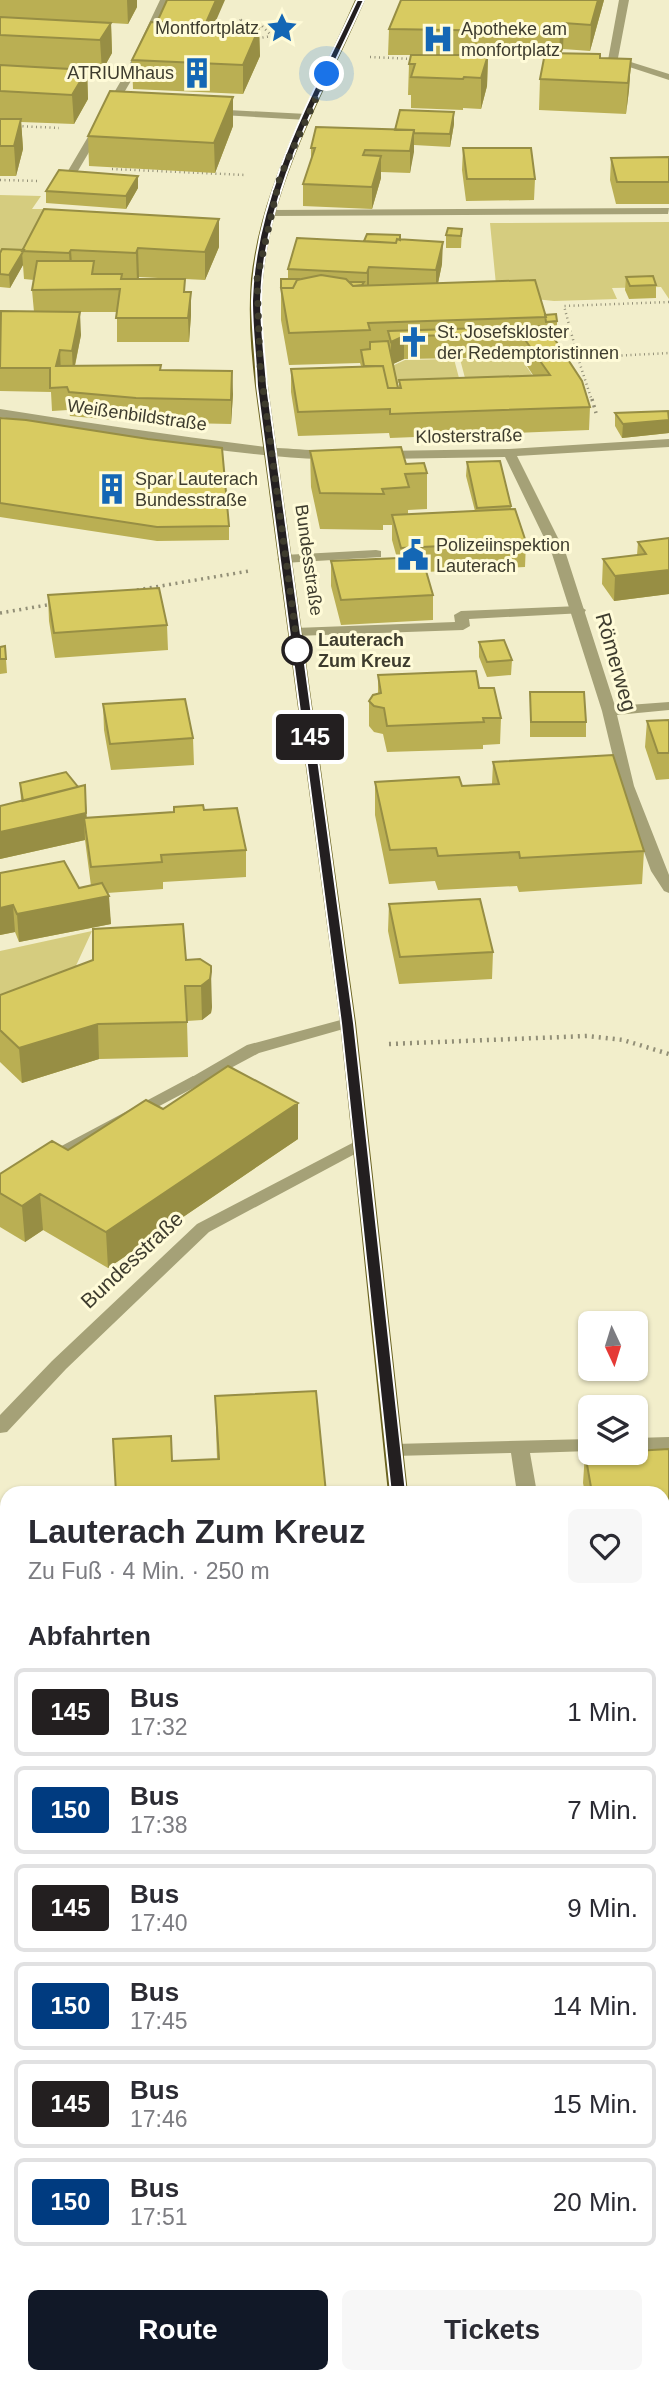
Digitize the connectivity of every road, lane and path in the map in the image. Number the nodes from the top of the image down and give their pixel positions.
1 (165, 0) edge
2 (360, 0) edge
3 (624, 0) edge
4 (259, 40) joint
5 (367, 57) dead end
6 (422, 59) edge
7 (669, 77) edge
8 (111, 107) junction
9 (125, 107) edge
10 (194, 111) edge
11 (306, 117) junction
12 (12, 126) edge
13 (98, 130) junction
14 (76, 168) junction
15 (280, 177) junction
16 (68, 181) edge
17 (668, 211) edge
18 (270, 213) junction
19 (669, 302) edge
20 (669, 353) edge
21 (578, 358) junction
22 (0, 412) edge
23 (598, 423) dead end
24 (669, 443) edge
25 (270, 450) junction
26 (509, 453) junction
27 (347, 456) edge
28 (372, 456) edge
29 (376, 554) dead end
30 (284, 562) junction
31 (132, 591) edge
32 (66, 602) edge
33 (579, 610) junction
34 (0, 613) edge
35 (295, 632) junction
36 (669, 706) edge
37 (609, 711) junction
38 (664, 871) edge
39 (669, 888) edge
40 (348, 1023) junction
41 (350, 1046) junction
42 (669, 1054) edge
43 (360, 1144) junction
44 (33, 1167) edge
45 (0, 1427) edge
46 (669, 1443) edge
47 (648, 1444) edge
48 (578, 1445) edge
49 (519, 1447) junction
50 (394, 1450) junction
51 (397, 1486) edge
52 (526, 1486) edge

1 - 8 street
2 - 11 main road, Bundesstraße
3 - 7 street
4 - 4 path
5 - 6 path
8 - 9 street
8 - 13 street
10 - 11 street
11 - 15 main road, Bundesstraße
12 - 13 path
13 - 14 street
14 - 15 path
14 - 16 street
15 - 18 main road, Bundesstraße
17 - 18 street
18 - 25 main road, Bundesstraße
19 - 21 path
20 - 21 path
21 - 23 path
22 - 25 street, Weißenbildstraße
24 - 26 street, Klosterstraße
25 - 27 street
25 - 30 main road, Bundesstraße
26 - 28 street, Klosterstraße
26 - 33 street, Römerweg
29 - 30 street
30 - 31 path
30 - 35 main road, Bundesstraße
32 - 34 path
33 - 35 street
33 - 37 street, Römerweg
35 - 40 main road, Bundesstraße
36 - 37 street
37 - 38 street, Römerweg
38 - 39 street, Römerweg
40 - 41 main road, Bundesstraße
40 - 44 street
41 - 42 path
41 - 43 main road, Bundesstraße
43 - 45 street, Bundesstraße
43 - 50 main road, Bundesstraße
46 - 47 street
48 - 49 street
49 - 50 street
49 - 52 street
50 - 51 main road, Bundesstraße

